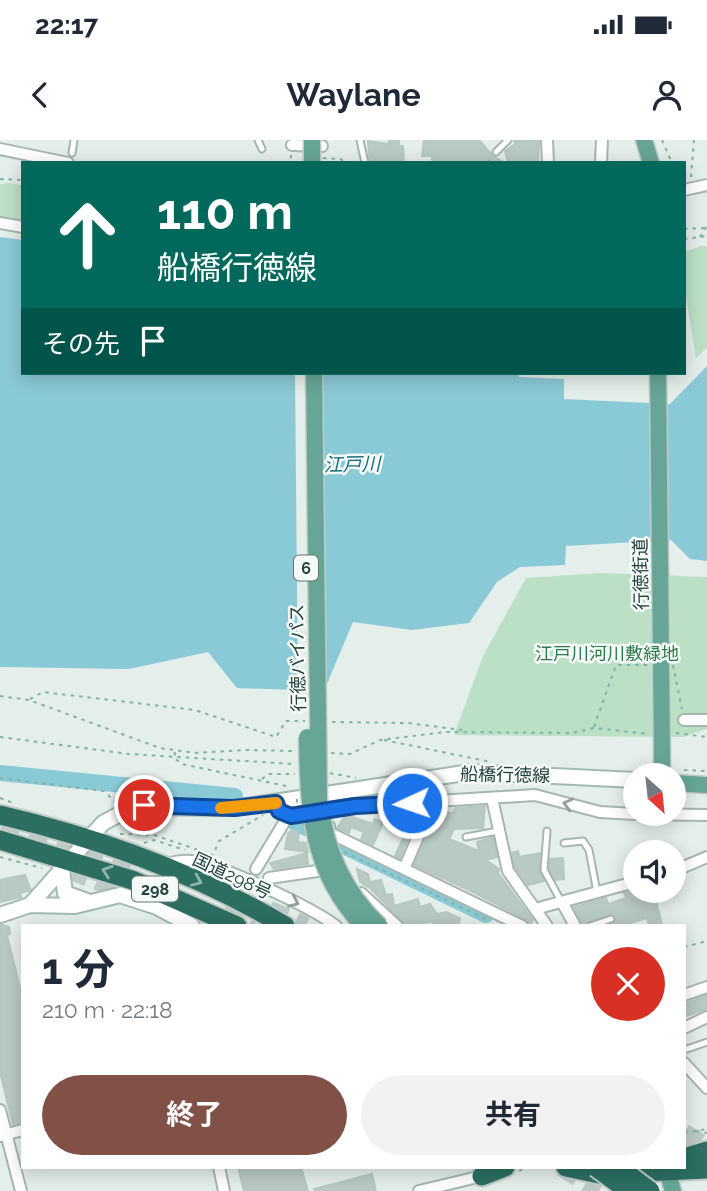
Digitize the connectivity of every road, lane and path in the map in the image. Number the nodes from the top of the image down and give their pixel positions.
1 (74, 140) edge
2 (258, 140) edge
3 (360, 140) edge
4 (508, 140) edge
5 (547, 140) edge
6 (602, 140) edge
7 (644, 140) edge
8 (662, 140) edge
9 (694, 140) edge
10 (295, 142) edge
11 (0, 149) edge
12 (262, 149) dead end
13 (318, 150) edge
14 (496, 152) dead end
15 (70, 158) edge
16 (297, 160) edge
17 (342, 161) edge
18 (365, 161) edge
19 (548, 161) edge
20 (601, 161) edge
21 (650, 161) edge
22 (671, 161) edge
23 (0, 180) edge
24 (21, 180) edge
25 (707, 185) edge
26 (687, 190) edge
27 (0, 223) edge
28 (21, 227) edge
29 (706, 227) edge
30 (686, 229) edge
31 (707, 236) edge
32 (700, 237) junction
33 (686, 239) edge
34 (304, 375) edge
35 (314, 375) edge
36 (658, 375) edge
37 (651, 665) dead end
38 (663, 665) dead end
39 (0, 696) edge
40 (29, 700) junction
41 (684, 720) joint
42 (707, 720) edge
43 (314, 722) dead end
44 (327, 722) dead end
45 (594, 728) junction
46 (468, 731) junction
47 (664, 733) dead end
48 (650, 734) dead end
49 (0, 737) edge
50 (707, 737) edge
51 (273, 750) dead end
52 (175, 751) junction
53 (174, 758) junction
54 (489, 760) dead end
55 (662, 763) edge
56 (293, 764) dead end
57 (686, 768) edge
58 (707, 771) edge
59 (296, 774) dead end
60 (0, 778) edge
61 (261, 779) junction
62 (623, 779) edge
63 (686, 784) edge
64 (707, 785) edge
65 (306, 796) junction
66 (492, 798) junction
67 (433, 802) junction
68 (117, 805) dead end
69 (271, 808) junction
70 (321, 810) junction
71 (623, 813) edge
72 (0, 815) edge
73 (686, 815) edge
74 (707, 815) edge
75 (288, 816) junction
76 (498, 831) junction
77 (547, 831) dead end
78 (113, 834) dead end
79 (466, 837) dead end
80 (88, 839) junction
81 (321, 841) junction
82 (176, 842) junction
83 (564, 843) dead end
84 (2, 845) edge
85 (137, 846) dead end
86 (174, 846) junction
87 (213, 855) junction
88 (707, 857) edge
89 (166, 860) junction
90 (67, 864) junction
91 (686, 866) edge
92 (43, 869) dead end
93 (256, 869) dead end
94 (331, 869) junction
95 (404, 869) junction
96 (269, 878) dead end
97 (623, 885) edge
98 (597, 892) junction
99 (88, 901) junction
100 (562, 902) junction
101 (244, 903) junction
102 (30, 905) junction
103 (535, 909) junction
104 (0, 915) edge
105 (488, 915) dead end
106 (195, 916) edge
107 (611, 919) dead end
108 (170, 920) edge
109 (221, 924) tunnel mouth
110 (229, 924) tunnel mouth
111 (281, 924) tunnel mouth
112 (297, 924) edge
113 (333, 924) edge
114 (361, 924) edge
115 (378, 924) edge
116 (395, 924) edge
117 (518, 924) edge
118 (546, 924) edge
119 (574, 924) edge
120 (596, 924) edge
121 (707, 941) edge
122 (686, 946) edge
123 (707, 987) edge
124 (686, 994) edge
125 (707, 1017) edge
126 (686, 1027) edge
127 (707, 1042) edge
128 (686, 1049) edge
129 (686, 1065) edge
130 (705, 1082) edge
131 (0, 1110) edge
132 (21, 1130) edge
133 (707, 1131) edge
134 (686, 1133) edge
135 (3, 1135) edge
136 (686, 1168) edge
137 (220, 1169) edge
138 (501, 1169) edge
139 (574, 1169) edge
140 (599, 1169) edge
141 (621, 1169) edge
142 (656, 1169) edge
143 (667, 1169) edge
144 (707, 1169) edge
145 (483, 1178) edge
146 (21, 1191) edge
147 (225, 1191) edge
148 (419, 1191) edge
149 (628, 1191) edge
150 (650, 1191) edge
151 (673, 1191) edge

1 - 15 lane
2 - 12 lane
3 - 18 lane
4 - 14 lane
5 - 19 street
6 - 20 street
7 - 21 main road
8 - 22 path
9 - 26 path
10 - 13 street
10 - 16 main road
11 - 15 street
13 - 17 path
23 - 24 path
25 - 26 street
27 - 28 street
29 - 30 path
29 - 32 path
31 - 32 path
32 - 33 path
34 - 114 main road, 行徳バイパス / 6, bridge
35 - 115 main road, 行徳バイパス / 6, bridge
36 - 55 main road, 行徳街道, bridge
37 - 45 path
38 - 41 path
39 - 40 path
40 - 43 path
40 - 52 path
41 - 42 street
44 - 46 path
45 - 46 path
45 - 48 path
46 - 54 path
47 - 50 path
49 - 53 path
51 - 52 path
52 - 53 path
53 - 56 path
53 - 61 path
57 - 58 path
59 - 61 path
60 - 68 path
61 - 65 path
62 - 65 main road, 船橋行徳線
63 - 64 main road
65 - 69 main road, 船橋行徳線
66 - 67 street
71 -> 66 street
66 - 76 street
67 - 70 street
67 - 95 street
69 - 75 street
69 - 80 main road, 船橋行徳線
69 - 87 path
70 - 75 street
70 - 81 street
70 - 95 street
72 - 80 highway, 国道298号 / 298
73 - 74 street
75 - 93 street
76 - 79 lane
76 - 103 street
77 - 100 lane
78 - 82 path
80 - 89 highway, 国道298号 / 298
80 - 90 main road, 船橋行徳線
81 - 94 street
81 - 105 path
82 - 86 path
82 - 87 path
83 - 98 lane
84 - 90 highway, 298
84 - 92 path
85 - 86 path
86 - 87 path
86 - 89 path
88 - 91 street
89 -> 101 highway, 国道298号 / 298
89 -> 113 street
90 - 99 main road
90 - 102 main road, 船橋行徳線
106 -> 90 highway, 298
94 - 96 street
94 - 116 street
95 - 117 street
97 - 98 street
98 - 100 street
99 - 102 main road
99 - 108 main road
100 - 103 street
100 - 119 street
101 - 111 highway, 国道298号 / 298
101 - 112 highway, 298
102 - 104 main road, 船橋行徳線
103 - 118 street
106 - 108 main road
106 - 109 highway, 298
106 - 110 highway, 298
107 - 120 lane
121 - 122 path
123 - 124 street
125 - 126 street
127 - 128 lane
129 - 130 street
131 - 135 street
132 - 135 street
133 - 134 path
135 - 146 street
136 - 144 highway
137 - 147 street
138 - 145 highway
139 - 142 highway
140 - 149 highway, bridge
141 - 150 highway, bridge
143 - 151 main road
145 - 148 street

